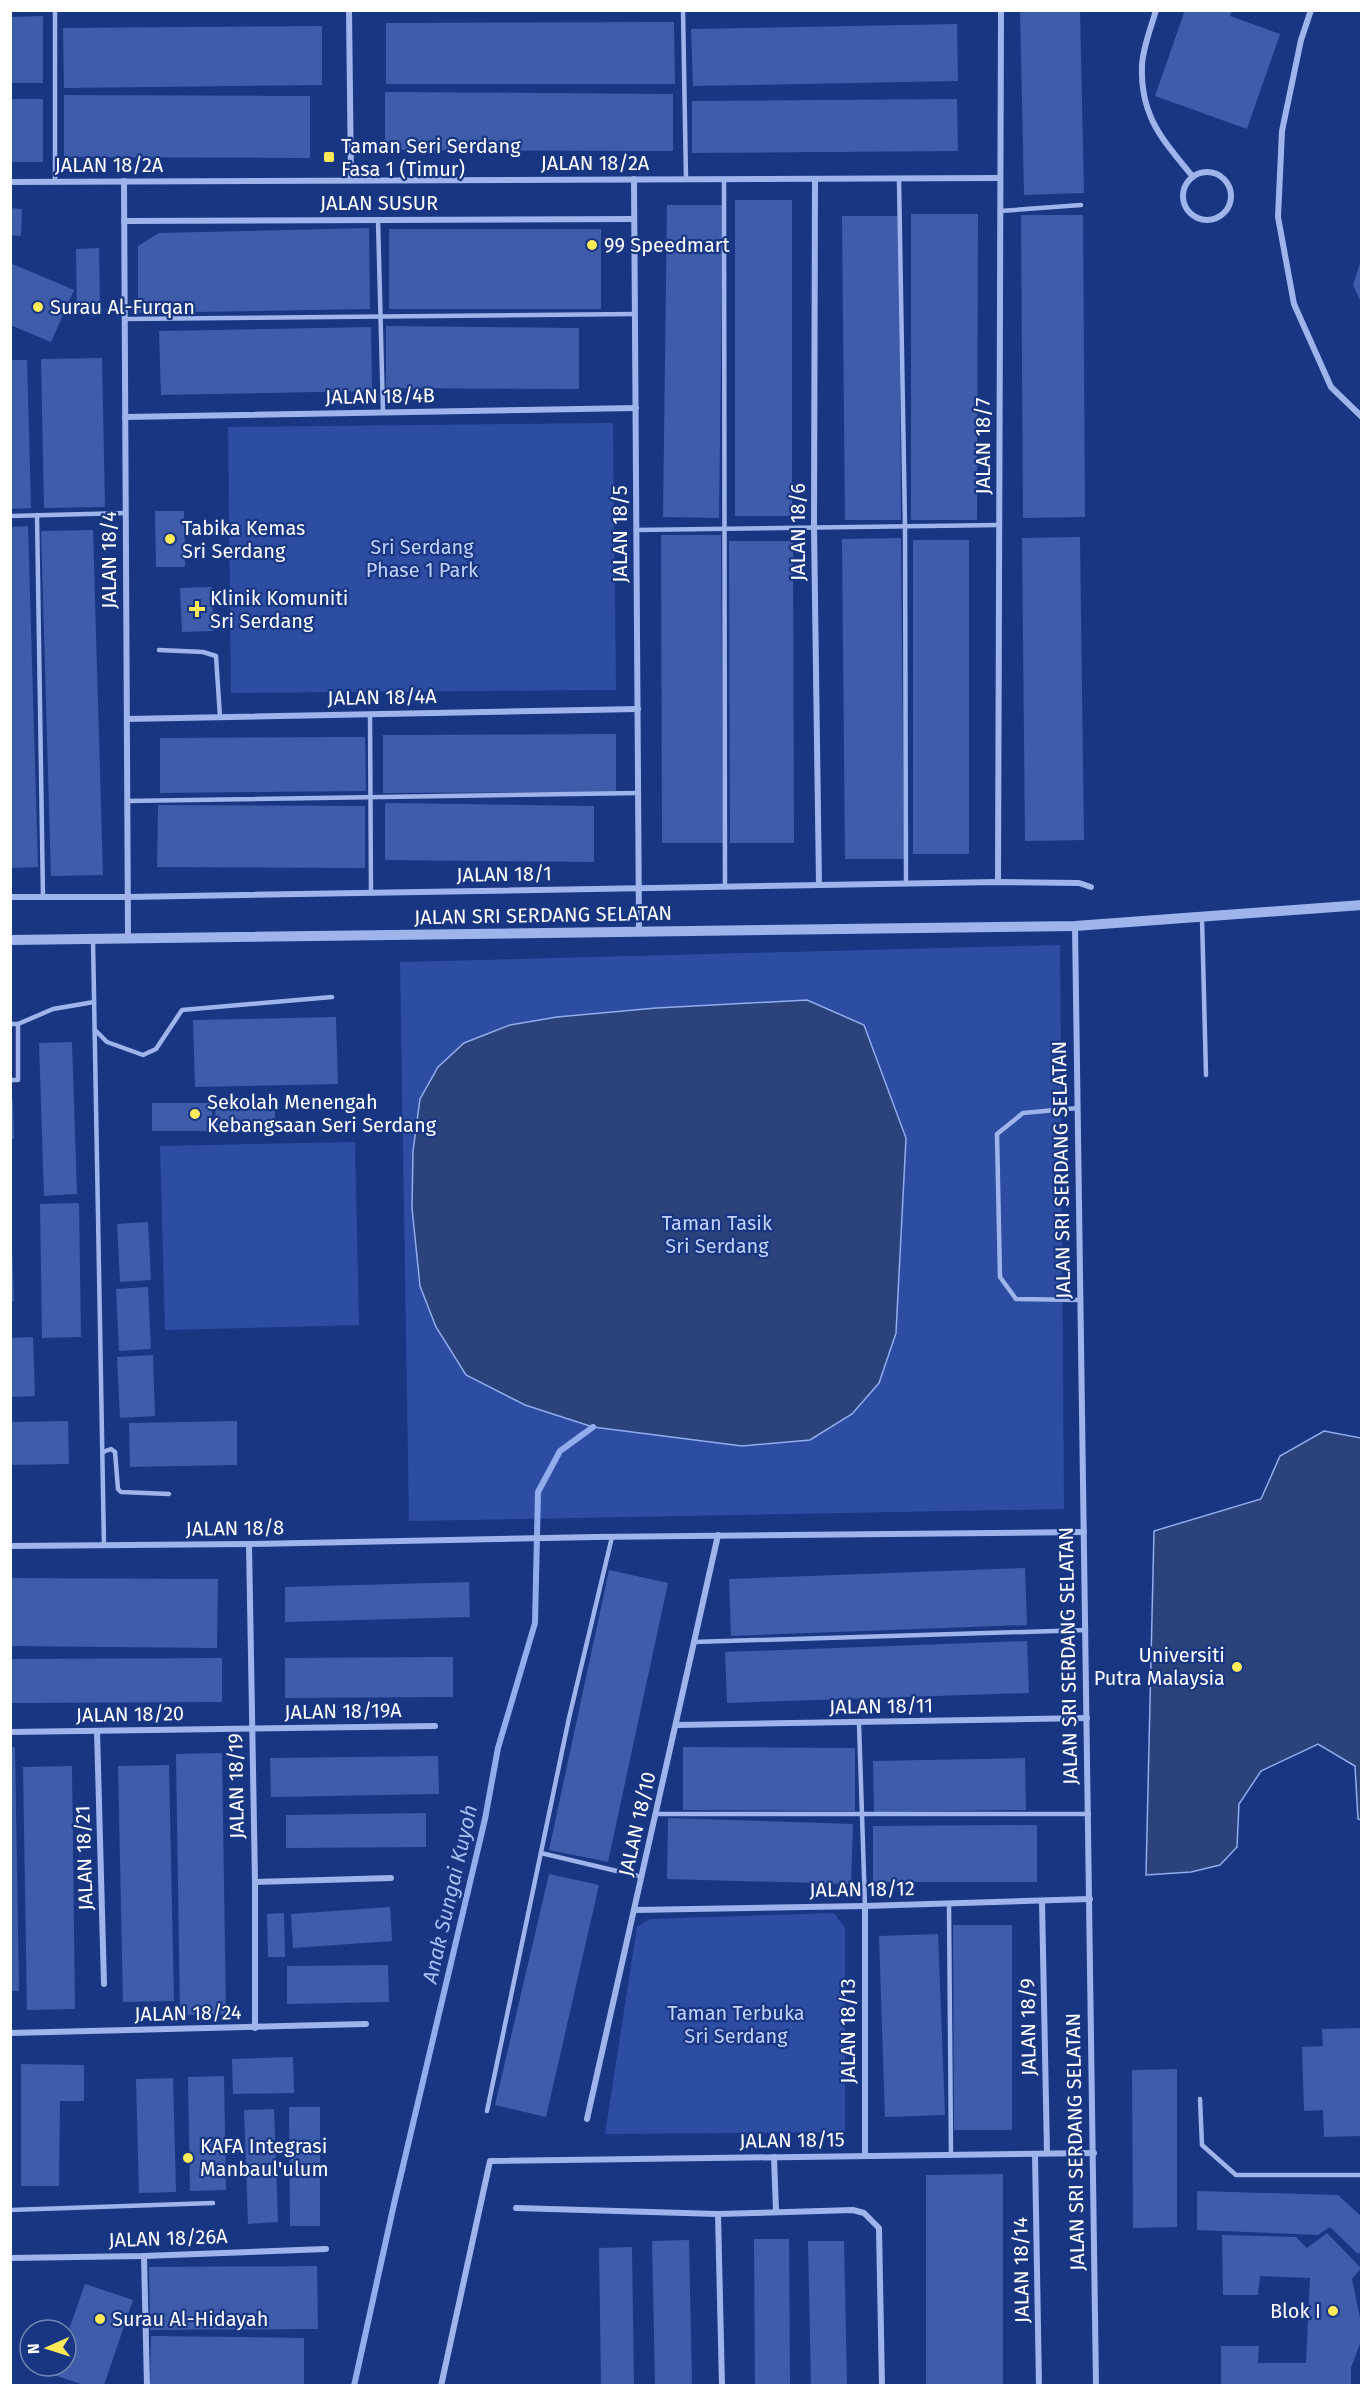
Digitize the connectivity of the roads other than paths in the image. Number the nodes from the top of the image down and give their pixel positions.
1 (55, 10) edge
2 (349, 10) edge
3 (683, 10) edge
4 (1000, 10) edge
5 (1155, 10) edge
6 (1311, 10) edge
7 (1193, 177) junction
8 (1000, 178) junction
9 (686, 179) junction
10 (724, 179) junction
11 (815, 179) junction
12 (899, 179) junction
13 (351, 180) junction
14 (634, 180) junction
15 (124, 181) junction
16 (10, 182) edge
17 (55, 182) junction
18 (1081, 205) dead end
19 (1000, 211) junction
20 (634, 219) junction
21 (378, 220) junction
22 (124, 221) junction
23 (635, 314) junction
24 (380, 316) junction
25 (124, 319) junction
26 (636, 408) junction
27 (382, 412) junction
28 (125, 417) junction
29 (1362, 417) edge
30 (126, 513) junction
31 (37, 515) junction
32 (10, 516) edge
33 (999, 525) junction
34 (905, 526) junction
35 (814, 527) junction
36 (724, 529) junction
37 (636, 530) junction
38 (159, 650) dead end
39 (638, 709) junction
40 (370, 714) junction
41 (220, 717) junction
42 (127, 718) junction
43 (638, 793) junction
44 (371, 796) junction
45 (127, 801) junction
46 (998, 882) junction
47 (906, 884) junction
48 (819, 885) junction
49 (725, 887) junction
50 (1090, 887) dead end
51 (639, 888) junction
52 (371, 893) junction
53 (10, 897) edge
54 (43, 897) junction
55 (128, 897) junction
56 (1362, 905) edge
57 (1202, 915) junction
58 (1075, 926) junction
59 (639, 932) junction
60 (128, 938) junction
61 (93, 939) junction
62 (10, 940) edge
63 (332, 998) dead end
64 (94, 1002) junction
65 (10, 1024) edge
66 (18, 1024) junction
67 (95, 1030) junction
68 (1206, 1075) dead end
69 (10, 1080) edge
70 (1078, 1108) junction
71 (1081, 1300) junction
72 (103, 1452) junction
73 (169, 1494) dead end
74 (1084, 1532) junction
75 (718, 1535) junction
76 (612, 1537) junction
77 (249, 1544) junction
78 (10, 1546) edge
79 (104, 1546) junction
80 (1086, 1630) junction
81 (694, 1642) junction
82 (1087, 1718) junction
83 (859, 1724) junction
84 (676, 1725) junction
85 (435, 1726) dead end
86 (250, 1728) junction
87 (97, 1731) junction
88 (10, 1732) edge
89 (656, 1814) junction
90 (862, 1814) junction
91 (1089, 1814) junction
92 (541, 1853) junction
93 (642, 1877) junction
94 (391, 1878) dead end
95 (255, 1882) junction
96 (1090, 1899) junction
97 (1042, 1901) junction
98 (949, 1904) junction
99 (865, 1906) junction
100 (634, 1910) junction
101 (104, 1984) dead end
102 (366, 2024) dead end
103 (255, 2028) junction
104 (10, 2033) edge
105 (1200, 2099) dead end
106 (487, 2111) dead end
107 (587, 2119) dead end
108 (1047, 2153) junction
109 (1094, 2153) junction
110 (1035, 2154) junction
111 (951, 2155) junction
112 (865, 2156) junction
113 (774, 2157) junction
114 (1362, 2175) edge
115 (213, 2203) dead end
116 (516, 2208) dead end
117 (10, 2210) edge
118 (776, 2211) junction
119 (718, 2214) junction
120 (326, 2249) dead end
121 (144, 2256) junction
122 (10, 2258) edge
123 (147, 2385) edge
124 (441, 2385) edge
125 (722, 2385) edge
126 (882, 2385) edge
127 (1039, 2385) edge
128 (1096, 2385) edge

1 - 17 lane
2 - 13 street
3 - 9 lane
4 - 8 street, JALAN 18/7
5 - 7 street
6 - 29 street
7 - 7 street
8 - 12 street, JALAN 18/2A
8 - 19 street, JALAN 18/7
9 - 10 street, JALAN 18/2A
9 - 14 street, JALAN 18/2A
10 - 11 street, JALAN 18/2A
10 - 36 lane
11 - 12 street, JALAN 18/2A
11 - 35 street, JALAN 18/6
12 - 34 lane
13 - 14 street, JALAN 18/2A
13 - 15 street, JALAN 18/2A
14 - 20 street, JALAN 18/5
15 - 17 street, JALAN 18/2A
15 - 22 street, JALAN 18/4
16 - 17 street, JALAN 18/2A
18 - 19 lane
19 - 33 street, JALAN 18/7
20 - 21 street, JALAN SUSUR
20 - 23 street, JALAN 18/5
21 - 22 street, JALAN SUSUR
21 - 24 lane
22 - 25 street, JALAN 18/4
23 - 24 lane
23 - 26 street, JALAN 18/5
24 - 25 lane
24 - 27 lane
25 - 28 street, JALAN 18/4
26 - 27 street, JALAN 18/4B
26 - 37 street, JALAN 18/5
27 - 28 street, JALAN 18/4B
28 - 30 street, JALAN 18/4
30 - 31 lane
30 - 42 street, JALAN 18/4
31 - 32 lane
31 - 54 lane
33 - 34 lane
33 - 46 street, JALAN 18/7
34 - 35 lane
34 - 47 lane
35 - 36 lane
35 - 48 street, JALAN 18/6
36 - 37 lane
36 - 49 lane
37 - 39 street, JALAN 18/5
38 - 41 lane
39 - 40 street, JALAN 18/4A
39 - 43 street, JALAN 18/5
40 - 41 street, JALAN 18/4A
40 - 44 lane
41 - 42 street, JALAN 18/4A
42 - 45 street, JALAN 18/4
43 - 44 lane
43 - 51 street, JALAN 18/5
44 - 45 lane
44 - 52 lane
45 - 55 street, JALAN 18/4
46 - 47 street, JALAN 18/1
46 - 50 street, JALAN 18/1
47 - 48 street, JALAN 18/1
48 - 49 street, JALAN 18/1
49 - 51 street, JALAN 18/1
51 - 52 street, JALAN 18/1
51 - 59 street, JALAN 18/5
52 - 55 street, JALAN 18/1
53 - 54 street, JALAN 18/1
54 - 55 street, JALAN 18/1
55 - 60 street, JALAN 18/4
56 - 57 street, JALAN SRI SERDANG SELATAN
57 - 58 street, JALAN SRI SERDANG SELATAN
57 - 68 lane
58 - 59 street, JALAN SRI SERDANG SELATAN
58 - 70 street, JALAN SRI SERDANG SELATAN
59 - 60 street, JALAN SRI SERDANG SELATAN
60 - 61 street, JALAN SRI SERDANG SELATAN
61 - 62 street, JALAN SRI SERDANG SELATAN
61 - 64 lane
63 - 67 lane
64 - 66 lane
64 - 67 lane
65 - 66 lane
66 - 69 lane
67 - 72 lane
70 - 71 street, JALAN SRI SERDANG SELATAN
70 - 71 lane
71 - 74 street, JALAN SRI SERDANG SELATAN
72 - 73 lane
72 - 79 lane
74 - 75 street, JALAN 18/8
74 - 80 street, JALAN SRI SERDANG SELATAN
75 - 76 street, JALAN 18/8
75 - 81 street, JALAN 18/10
76 - 77 street, JALAN 18/8
76 - 92 lane
77 - 79 street, JALAN 18/8
77 - 86 street, JALAN 18/19
78 - 79 street, JALAN 18/8
80 - 81 lane
80 - 82 street, JALAN SRI SERDANG SELATAN
81 - 84 street, JALAN 18/10
82 - 83 street, JALAN 18/11
82 - 91 street, JALAN SRI SERDANG SELATAN
83 - 84 street, JALAN 18/11
83 - 90 lane
84 - 89 street, JALAN 18/10
85 - 86 street, JALAN 18/19A
86 - 87 street, JALAN 18/20
86 - 95 street, JALAN 18/19
87 - 88 street, JALAN 18/20
87 - 101 street, JALAN 18/21
89 - 90 lane
89 - 93 street, JALAN 18/10
90 - 91 lane
90 - 99 lane
91 - 96 street, JALAN SRI SERDANG SELATAN
92 - 93 lane
92 - 106 lane
93 - 100 street, JALAN 18/10
94 - 95 street
95 - 103 street, JALAN 18/19
96 - 97 street, JALAN 18/12
96 - 109 street, JALAN SRI SERDANG SELATAN
97 - 98 street, JALAN 18/12
97 - 108 street, JALAN 18/9
98 - 99 street, JALAN 18/12
98 - 111 lane
99 - 100 street, JALAN 18/12
99 - 112 street, JALAN 18/13
100 - 107 street, JALAN 18/10
102 - 103 street, JALAN 18/24
103 - 104 street, JALAN 18/24
105 - 114 lane
108 - 109 street, JALAN 18/15
108 - 110 street, JALAN 18/15
109 - 128 street, JALAN SRI SERDANG SELATAN
110 - 111 street, JALAN 18/15
110 - 127 street, JALAN 18/14
111 - 112 street, JALAN 18/15
112 - 113 street, JALAN 18/15
113 - 118 street
113 - 124 street, JALAN 18/15
115 - 117 lane
116 - 119 street
118 - 119 street
118 - 126 street
119 - 125 street
120 - 121 street, JALAN 18/26A
121 - 122 street, JALAN 18/26A
121 - 123 street

